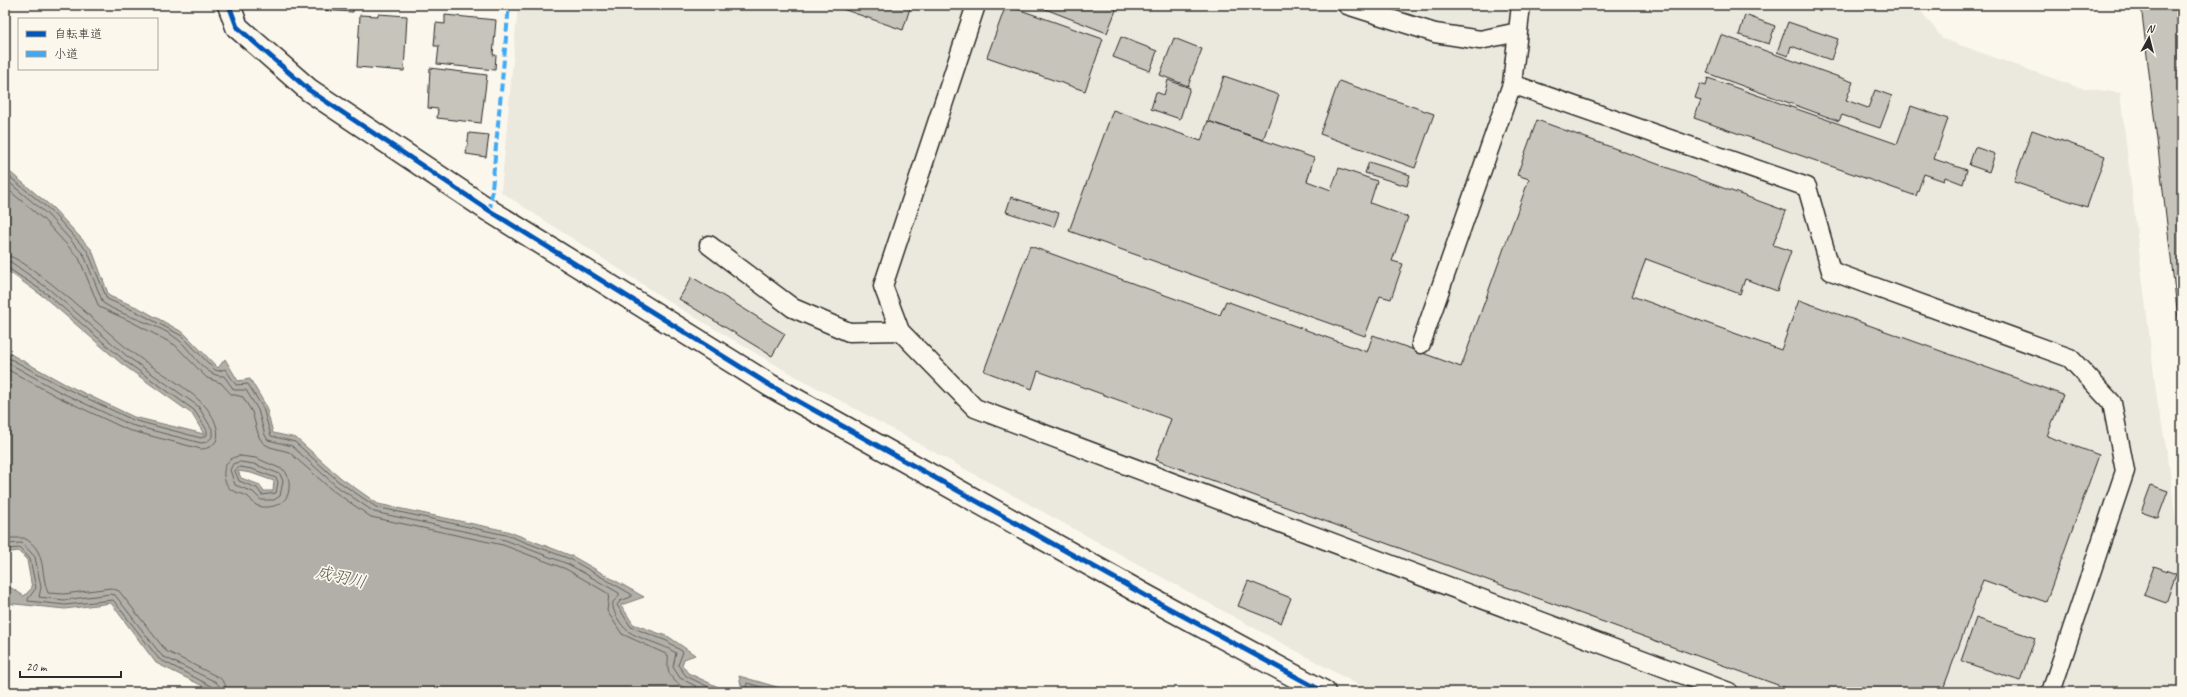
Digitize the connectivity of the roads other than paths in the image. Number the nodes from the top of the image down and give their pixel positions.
1 (229, 5) edge
2 (976, 5) edge
3 (1348, 5) edge
4 (1521, 5) edge
5 (1518, 32) junction
6 (1512, 84) junction
7 (709, 245) dead end
8 (900, 331) junction
9 (1422, 344) dead end
10 (1324, 692) edge
11 (1729, 692) edge
12 (2051, 692) edge

1 - 10 street
2 - 8 lane
3 - 5 lane
4 - 5 lane
5 - 6 lane
6 - 9 lane
6 - 12 lane
7 - 8 lane
8 - 11 lane

